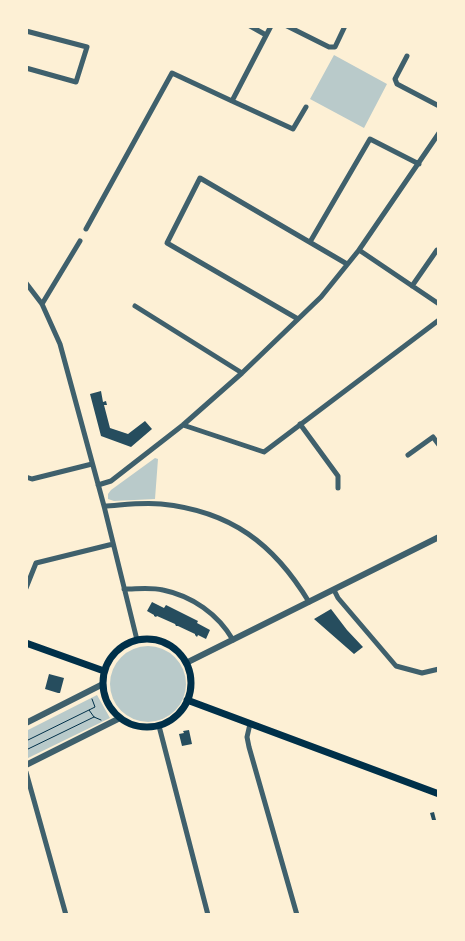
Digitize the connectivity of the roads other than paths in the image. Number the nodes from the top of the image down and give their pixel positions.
1 (250, 26) edge
2 (272, 26) edge
3 (287, 26) edge
4 (345, 26) edge
5 (26, 31) edge
6 (266, 35) junction
7 (408, 56) dead end
8 (26, 68) edge
9 (232, 101) junction
10 (439, 106) edge
11 (306, 107) dead end
12 (439, 134) edge
13 (418, 164) junction
14 (86, 229) dead end
15 (80, 241) dead end
16 (310, 242) junction
17 (359, 250) junction
18 (438, 250) edge
19 (347, 264) junction
20 (26, 283) edge
21 (412, 286) junction
22 (42, 304) junction
23 (439, 304) edge
24 (135, 306) dead end
25 (298, 319) junction
26 (439, 320) edge
27 (242, 373) junction
28 (183, 424) junction
29 (300, 424) junction
30 (439, 444) edge
31 (408, 455) dead end
32 (92, 464) junction
33 (26, 477) edge
34 (98, 485) junction
35 (338, 488) dead end
36 (104, 506) junction
37 (439, 537) edge
38 (113, 544) junction
39 (26, 588) edge
40 (124, 589) junction
41 (334, 590) junction
42 (309, 602) junction
43 (137, 640) junction
44 (233, 640) junction
45 (26, 643) edge
46 (186, 663) junction
47 (439, 669) edge
48 (104, 671) junction
49 (103, 684) junction
50 (187, 700) junction
51 (120, 718) junction
52 (26, 723) edge
53 (250, 724) junction
54 (159, 726) junction
55 (26, 764) edge
56 (26, 772) edge
57 (439, 794) edge
58 (66, 915) edge
59 (208, 915) edge
60 (297, 915) edge

1 - 6 street
2 - 6 street
3 - 4 street
5 - 8 street
6 - 9 street
7 - 10 street
9 - 11 street
9 - 14 street
12 - 13 street
13 - 16 street
13 - 17 street
15 - 22 street
16 - 19 street
16 - 25 street
17 - 19 street
17 - 21 street
18 - 21 street
19 - 25 street
20 - 22 street
21 - 23 street
22 - 32 street
24 - 27 street
25 - 27 street
26 - 29 street
27 - 28 street
28 - 29 street
28 - 34 street
29 - 35 street
30 - 31 street
32 - 33 street
32 - 34 street
34 - 36 street
36 - 38 street
36 - 42 street
37 - 41 street
38 - 39 street
38 - 40 street
40 - 43 street
40 - 44 street
41 - 42 street
41 - 47 street
42 - 44 street
43 - 46 main road
43 - 48 main road
44 - 46 street
45 - 48 main road
46 - 50 main road
48 - 49 main road
49 - 51 main road
49 - 52 street
50 - 53 main road
50 - 54 main road
51 - 54 main road
51 - 55 street
53 - 57 main road
53 - 60 street
54 - 59 street
56 - 58 street

